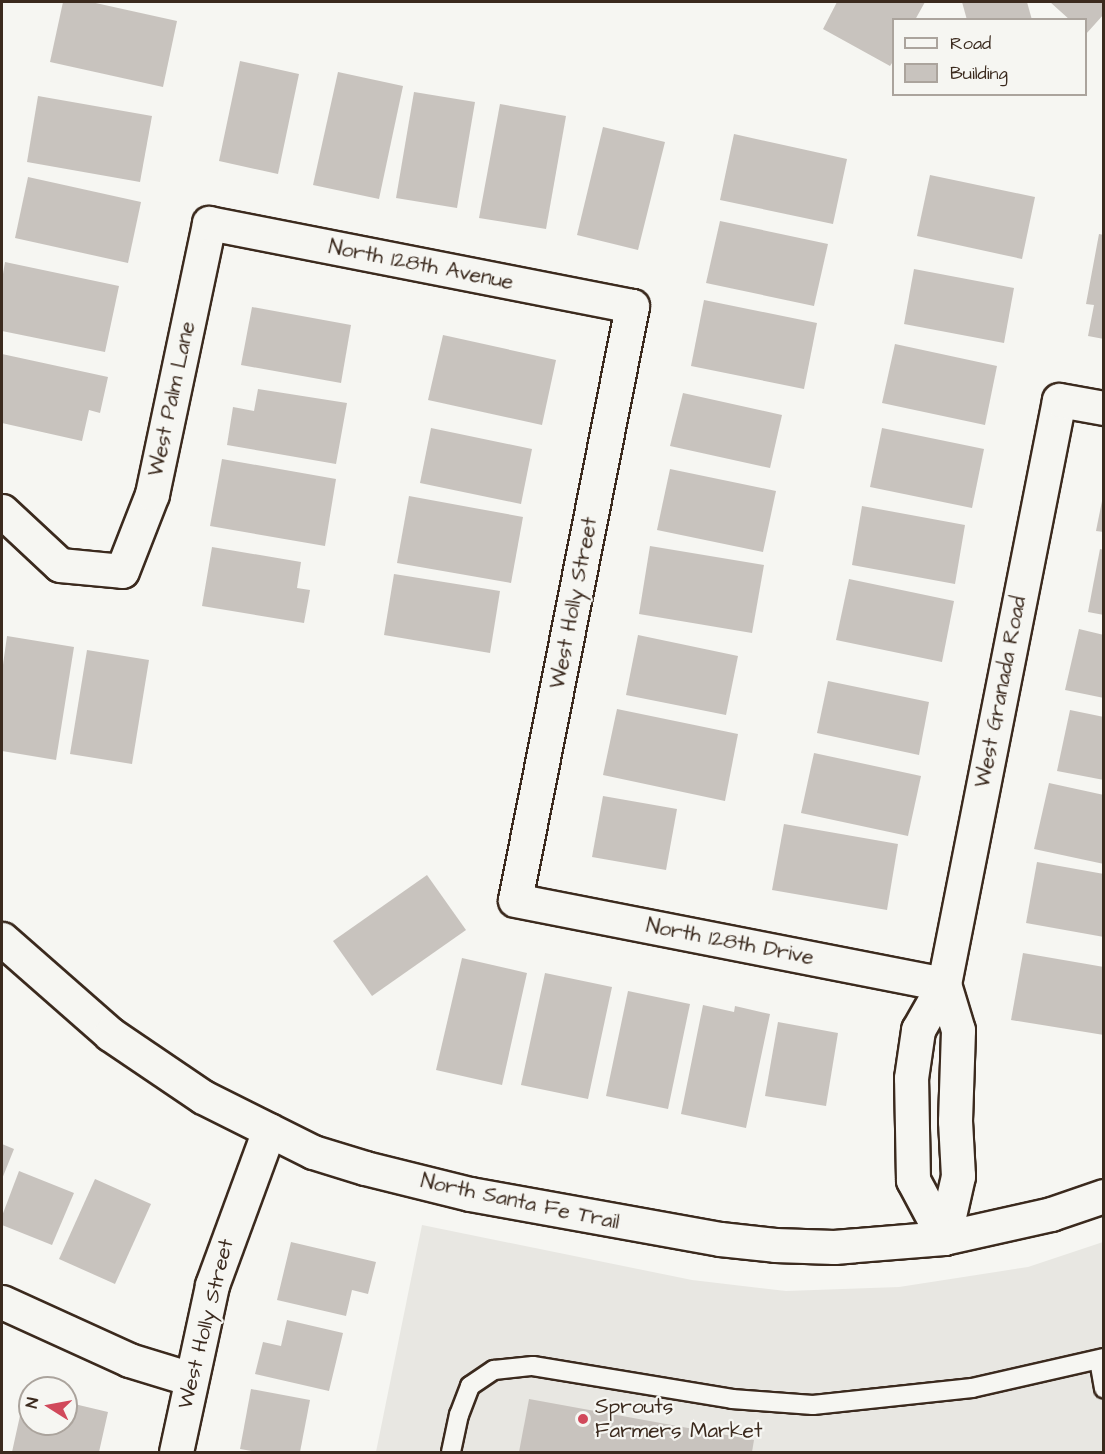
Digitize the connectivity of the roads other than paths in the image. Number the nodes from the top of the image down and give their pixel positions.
1 (209, 223) joint
2 (632, 306) joint
3 (1104, 408) edge
4 (2, 511) edge
5 (515, 900) joint
6 (2, 939) edge
7 (944, 984) junction
8 (269, 1130) junction
9 (1104, 1196) edge
10 (944, 1238) junction
11 (2, 1302) edge
12 (1101, 1359) edge
13 (191, 1379) junction
14 (1104, 1389) edge
15 (176, 1452) edge
16 (451, 1452) edge

1 - 2 street, North 128th Avenue
1 - 4 street, West Palm Lane
2 - 5 street, West Holly Street
3 - 7 street, West Granada Road
5 - 7 street, North 128th Drive
6 - 8 street, North Santa Fe Trail
7 - 10 street, West Granada Road
7 - 10 street, West Granada Road
8 - 10 street, North Santa Fe Trail
8 - 13 street, West Holly Street
9 - 10 street, North Santa Fe Trail
11 - 13 street
12 - 14 lane
12 - 16 lane
13 - 15 street, West Holly Street

